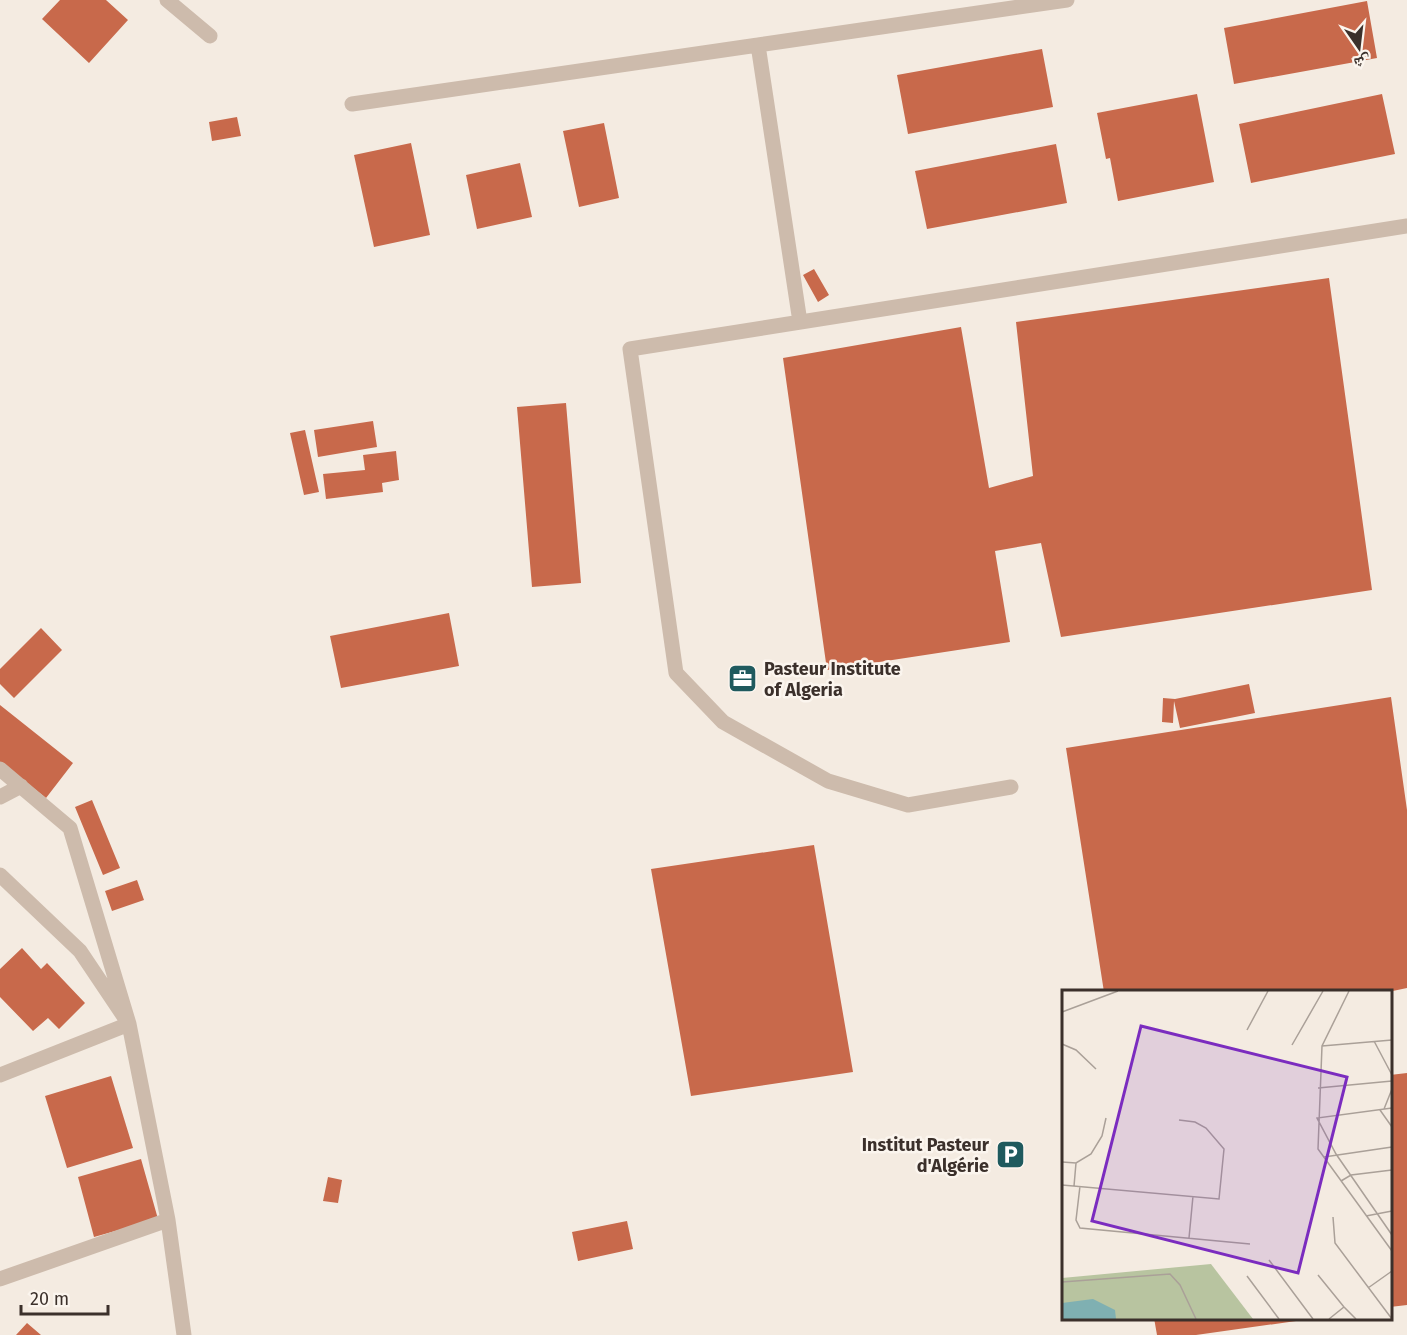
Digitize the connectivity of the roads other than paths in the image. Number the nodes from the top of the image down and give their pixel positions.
1 (167, 0) edge
2 (1067, 0) edge
3 (210, 36) dead end
4 (758, 45) junction
5 (352, 104) dead end
6 (1407, 226) edge
7 (800, 322) junction
8 (0, 769) edge
9 (21, 786) junction
10 (1011, 787) dead end
11 (0, 797) edge
12 (0, 874) edge
13 (129, 1024) junction
14 (0, 1075) edge
15 (168, 1220) junction
16 (0, 1279) edge
17 (184, 1335) edge

1 - 3 street
2 - 4 street
4 - 5 street
4 - 7 street
6 - 7 street
7 - 10 street
8 - 9 street
9 - 11 street
9 - 13 street
12 - 13 street
13 - 14 street
13 - 15 street
15 - 16 street
15 - 17 street

